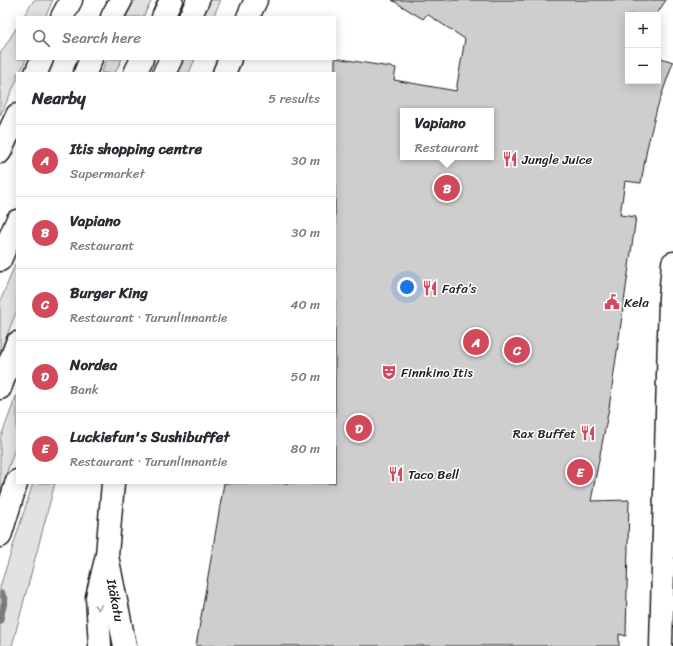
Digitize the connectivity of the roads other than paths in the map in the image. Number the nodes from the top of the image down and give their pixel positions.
1 (71, 0) edge
2 (121, 0) edge
3 (171, 0) edge
4 (198, 0) edge
5 (256, 0) edge
6 (63, 16) edge
7 (113, 16) edge
8 (163, 16) edge
9 (190, 16) edge
10 (248, 16) edge
11 (42, 60) edge
12 (90, 60) edge
13 (142, 60) edge
14 (170, 60) edge
15 (230, 60) edge
16 (36, 72) edge
17 (84, 72) edge
18 (136, 72) edge
19 (164, 72) edge
20 (224, 72) edge
21 (16, 117) edge
22 (0, 152) edge
23 (16, 223) edge
24 (0, 260) edge
25 (673, 263) edge
26 (16, 346) edge
27 (0, 388) edge
28 (16, 484) edge
29 (113, 484) edge
30 (0, 536) edge
31 (107, 555) junction
32 (100, 646) edge
33 (125, 646) edge
34 (660, 646) edge

1 - 6 main road
2 - 7 main road
3 - 8 main road
4 - 9 main road
5 - 10 main road
11 - 16 main road
12 - 17 main road
13 - 18 main road
14 - 19 main road
15 - 20 main road
21 - 22 main road
23 - 24 main road
25 - 34 main road
26 - 27 main road
28 - 30 main road
29 - 31 main road, Itäkatu
31 -> 32 main road, Itäkatu
31 - 33 main road, Itäkatu

